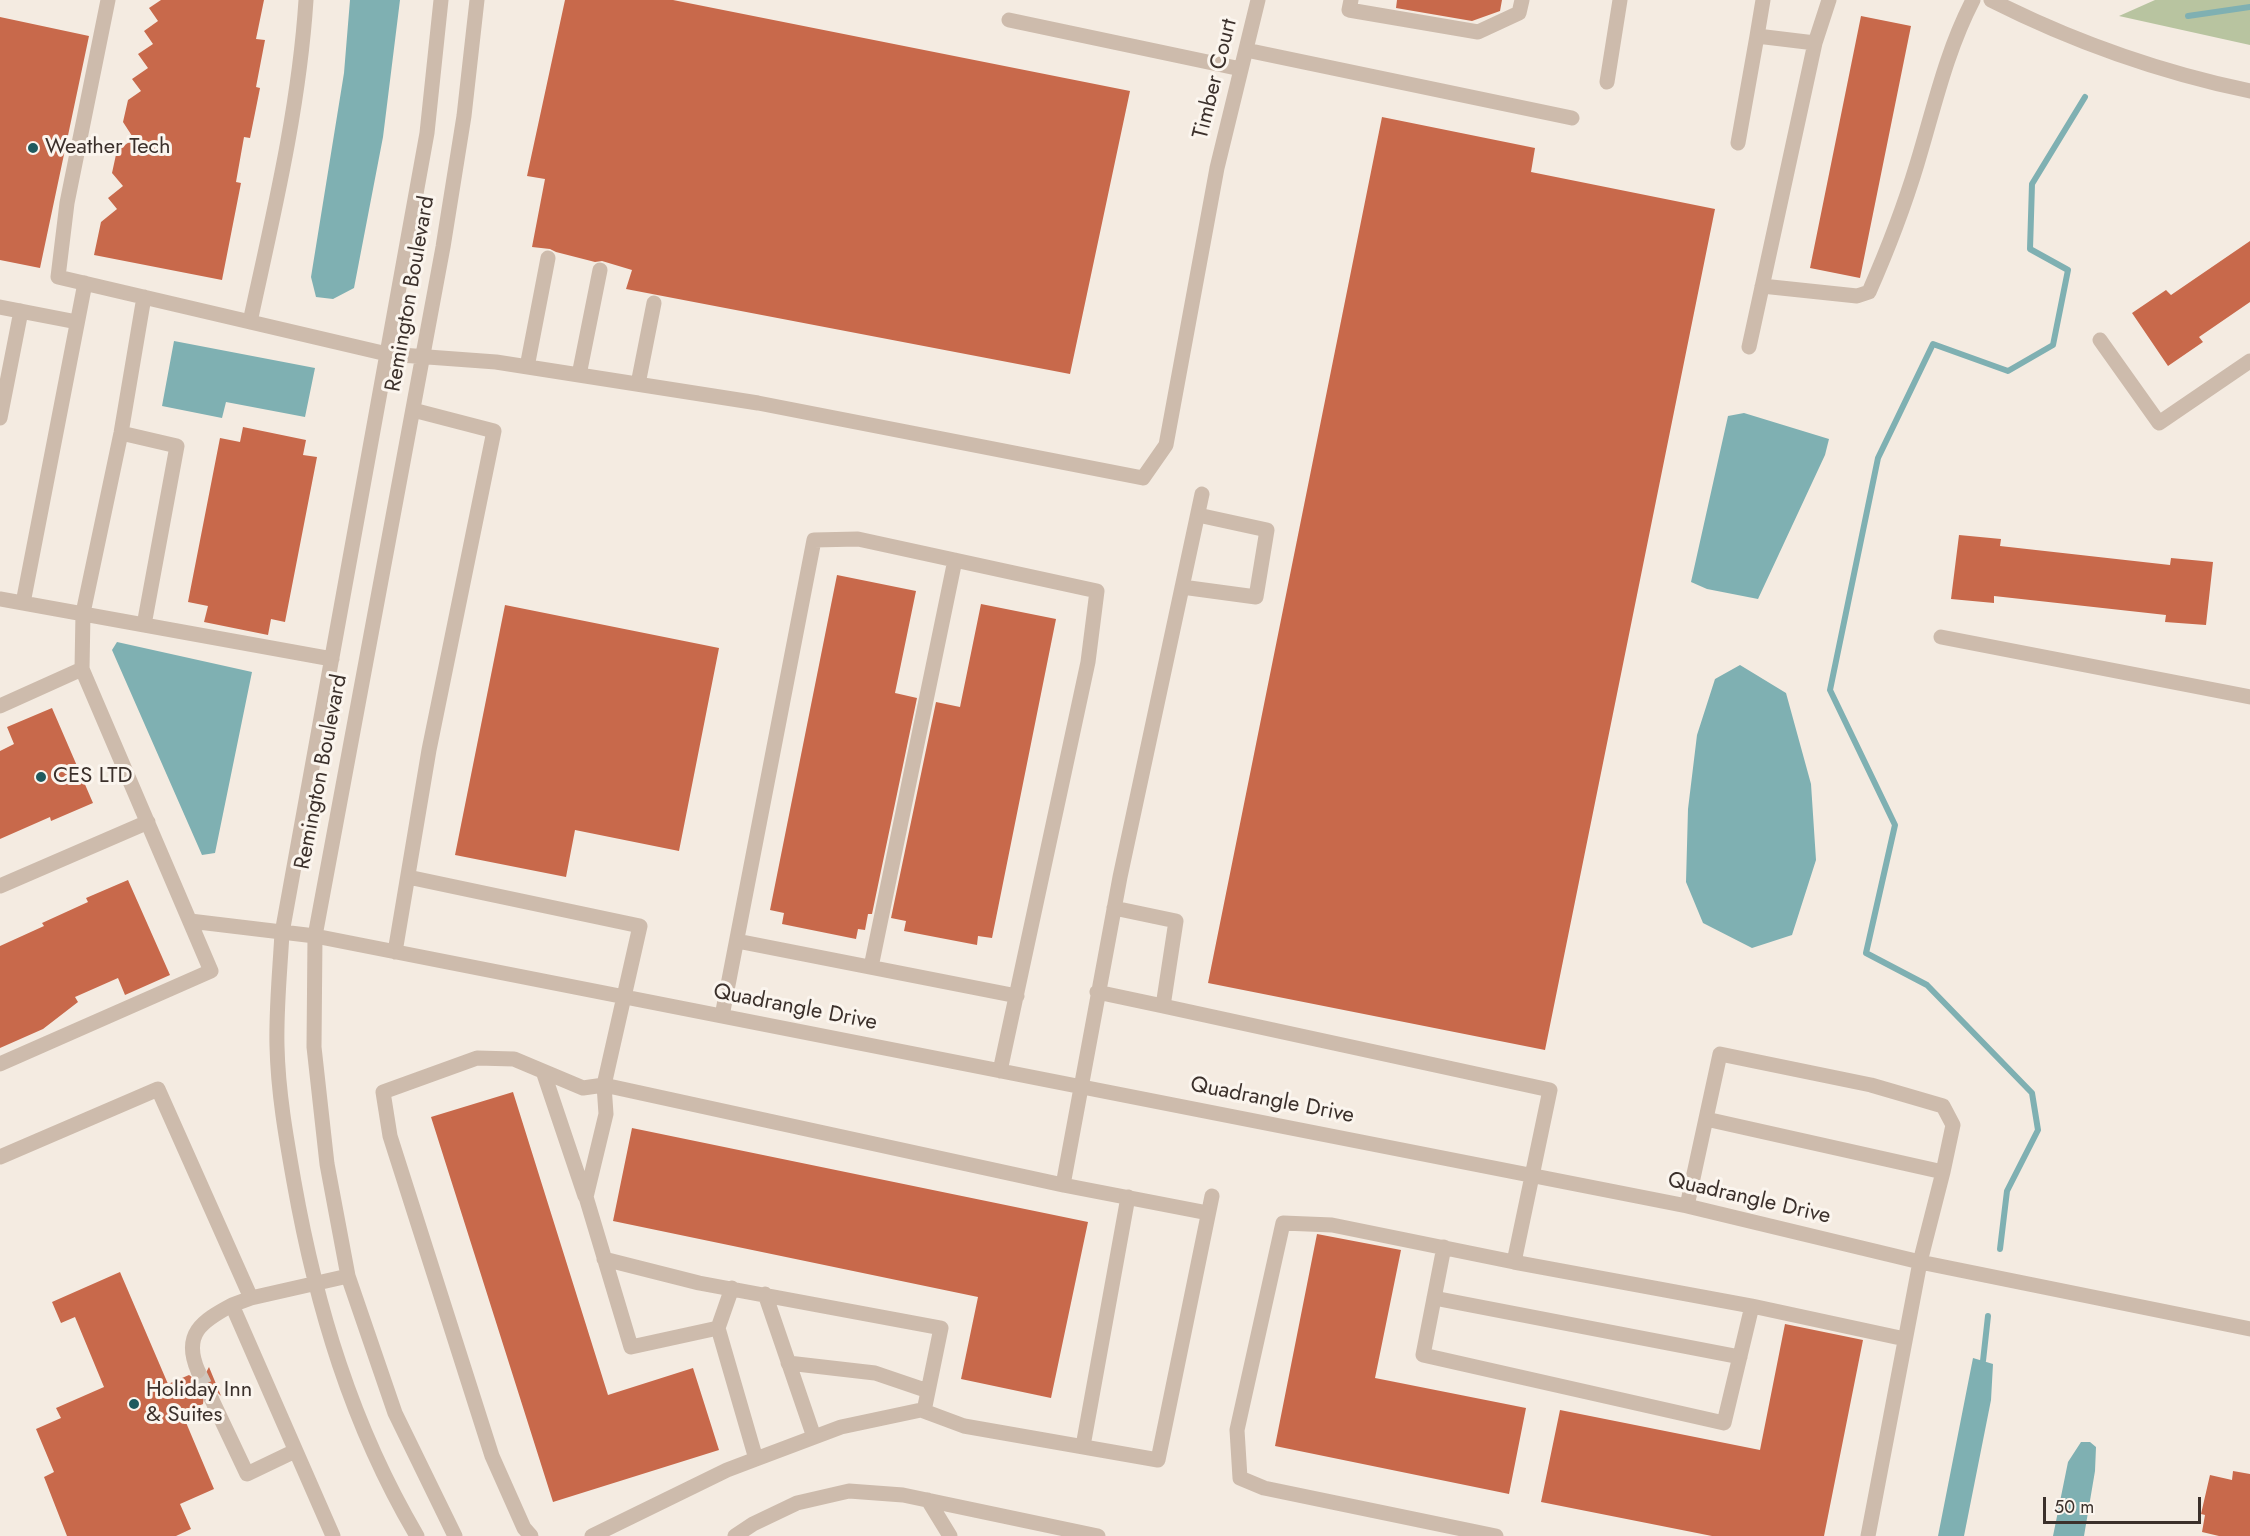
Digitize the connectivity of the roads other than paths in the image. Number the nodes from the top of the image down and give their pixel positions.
1 (108, 0) edge
2 (306, 0) edge
3 (441, 0) edge
4 (477, 0) edge
5 (1258, 0) edge
6 (1351, 0) edge
7 (1522, 0) edge
8 (1620, 0) edge
9 (1763, 0) edge
10 (1829, 0) edge
11 (1973, 0) edge
12 (1991, 0) edge
13 (1009, 20) dead end
14 (1757, 36) junction
15 (1815, 43) junction
16 (1246, 50) junction
17 (1241, 69) junction
18 (1607, 82) dead end
19 (2250, 91) edge
20 (1572, 118) dead end
21 (1738, 144) dead end
22 (548, 258) dead end
23 (600, 270) dead end
24 (85, 283) junction
25 (1762, 286) junction
26 (144, 297) junction
27 (654, 303) dead end
28 (0, 307) edge
29 (21, 311) junction
30 (77, 322) junction
31 (250, 322) junction
32 (2100, 340) dead end
33 (1749, 348) dead end
34 (387, 354) junction
35 (422, 358) junction
36 (2250, 361) edge
37 (527, 367) junction
38 (579, 375) junction
39 (638, 384) junction
40 (413, 410) junction
41 (0, 418) edge
42 (122, 433) junction
43 (1202, 494) dead end
44 (1197, 515) junction
45 (955, 560) junction
46 (1182, 587) junction
47 (0, 599) edge
48 (23, 603) junction
49 (83, 613) junction
50 (144, 625) junction
51 (1941, 638) dead end
52 (332, 659) junction
53 (82, 669) junction
54 (2250, 697) edge
55 (0, 706) edge
56 (148, 822) junction
57 (408, 877) junction
58 (0, 886) edge
59 (1114, 908) junction
60 (190, 921) junction
61 (282, 933) junction
62 (315, 936) junction
63 (737, 940) junction
64 (395, 952) junction
65 (871, 967) junction
66 (1097, 992) junction
67 (1017, 996) junction
68 (625, 997) junction
69 (1162, 1006) junction
70 (722, 1016) junction
71 (0, 1064) edge
72 (1000, 1071) junction
73 (544, 1074) junction
74 (604, 1085) junction
75 (1079, 1086) junction
76 (1706, 1119) junction
77 (0, 1157) edge
78 (1944, 1173) junction
79 (1532, 1175) junction
80 (1063, 1185) junction
81 (1212, 1196) dead end
82 (586, 1197) junction
83 (1128, 1197) junction
84 (1687, 1206) junction
85 (1208, 1213) junction
86 (1444, 1247) junction
87 (604, 1259) junction
88 (1514, 1262) junction
89 (1920, 1262) junction
90 (348, 1276) junction
91 (315, 1284) junction
92 (732, 1288) junction
93 (765, 1294) junction
94 (250, 1298) junction
95 (1434, 1298) junction
96 (232, 1305) junction
97 (1752, 1306) junction
98 (718, 1328) junction
99 (2250, 1329) edge
100 (1905, 1339) junction
101 (1740, 1357) junction
102 (788, 1363) junction
103 (198, 1371) tunnel mouth
104 (928, 1391) junction
105 (212, 1400) tunnel mouth
106 (924, 1411) junction
107 (814, 1437) junction
108 (1083, 1446) junction
109 (295, 1451) junction
110 (756, 1459) junction
111 (928, 1500) junction
112 (333, 1536) edge
113 (417, 1536) edge
114 (455, 1536) edge
115 (531, 1536) edge
116 (592, 1536) edge
117 (735, 1536) edge
118 (950, 1536) edge
119 (1098, 1536) edge
120 (1496, 1536) edge
121 (1868, 1536) edge

1 - 24 street
2 - 31 street
3 - 34 street, Remington Boulevard
4 - 35 street, Remington Boulevard
5 - 16 street, Timber Court
6 - 7 street
8 - 18 street
9 - 14 street
10 - 15 street
11 - 25 street
12 - 19 street
13 - 17 street
14 - 15 street
14 - 21 street
15 - 25 street
16 - 17 street, Timber Court
16 - 20 street
17 - 39 street, Timber Court
22 - 37 street
23 - 38 street
24 - 26 street
24 - 30 street
25 - 33 street
26 - 31 street
26 - 42 street
27 - 39 street
28 - 29 street
29 - 30 street
29 - 41 street
30 - 48 street
31 - 34 street
32 - 36 street
34 - 35 street
34 - 52 street, Remington Boulevard
35 - 37 street
35 - 40 street, Remington Boulevard
37 - 38 street
38 - 39 street
40 - 57 street
40 - 62 street, Remington Boulevard
42 - 49 street
42 - 50 street
43 - 44 street
44 - 46 street
44 - 46 street
45 - 63 street
45 - 65 street
45 - 67 street
46 - 59 street
47 - 48 street
48 - 49 street
49 - 50 street
49 - 53 street
50 - 52 street
51 - 54 street
52 - 61 street, Remington Boulevard
53 - 55 street
53 - 56 street
56 - 58 street
56 - 60 street
57 - 64 street
57 - 68 street
59 - 66 street
59 - 69 street
60 - 61 street, Quadrangle Drive
60 - 71 street
61 - 62 street, Quadrangle Drive
61 - 91 street, Remington Boulevard
62 - 64 street, Quadrangle Drive
62 - 90 street, Remington Boulevard
63 - 65 street
63 - 70 street
64 - 68 street, Quadrangle Drive
65 - 67 street
66 - 69 street
66 - 75 street
67 - 72 street
68 - 70 street, Quadrangle Drive
68 - 74 street
69 - 79 street
70 - 72 street, Quadrangle Drive
72 - 75 street, Quadrangle Drive
73 - 74 street
73 - 82 street
73 - 115 street
74 - 80 street
74 - 82 street
75 - 79 street, Quadrangle Drive
75 - 80 street
76 - 78 street
76 - 78 street
76 - 84 street
77 - 94 street
78 - 89 street
79 - 84 street, Quadrangle Drive
79 - 88 street
80 - 83 street
81 - 85 street
82 - 87 street
83 - 85 street
83 - 108 street
84 - 89 street, Quadrangle Drive
85 - 108 street
86 - 88 street
86 - 95 street
86 - 120 street
87 - 92 street
87 - 98 street
88 - 97 street
89 - 99 street, Quadrangle Drive
89 - 100 street
90 - 91 street
90 - 114 street, Remington Boulevard
91 - 94 street
91 - 113 street, Remington Boulevard
92 - 93 street
92 - 98 street
93 - 102 street
93 - 104 street
94 - 96 street
95 - 101 street
95 - 101 street
96 - 103 street
96 - 109 street
97 - 100 street
97 - 101 street
98 - 110 street
100 - 121 street
102 - 104 street
102 - 107 street
104 - 106 street
105 - 109 street
106 - 107 street
106 - 108 street
107 - 110 street
109 - 112 street
110 - 116 street
111 - 117 street
111 - 118 street
111 - 119 street

